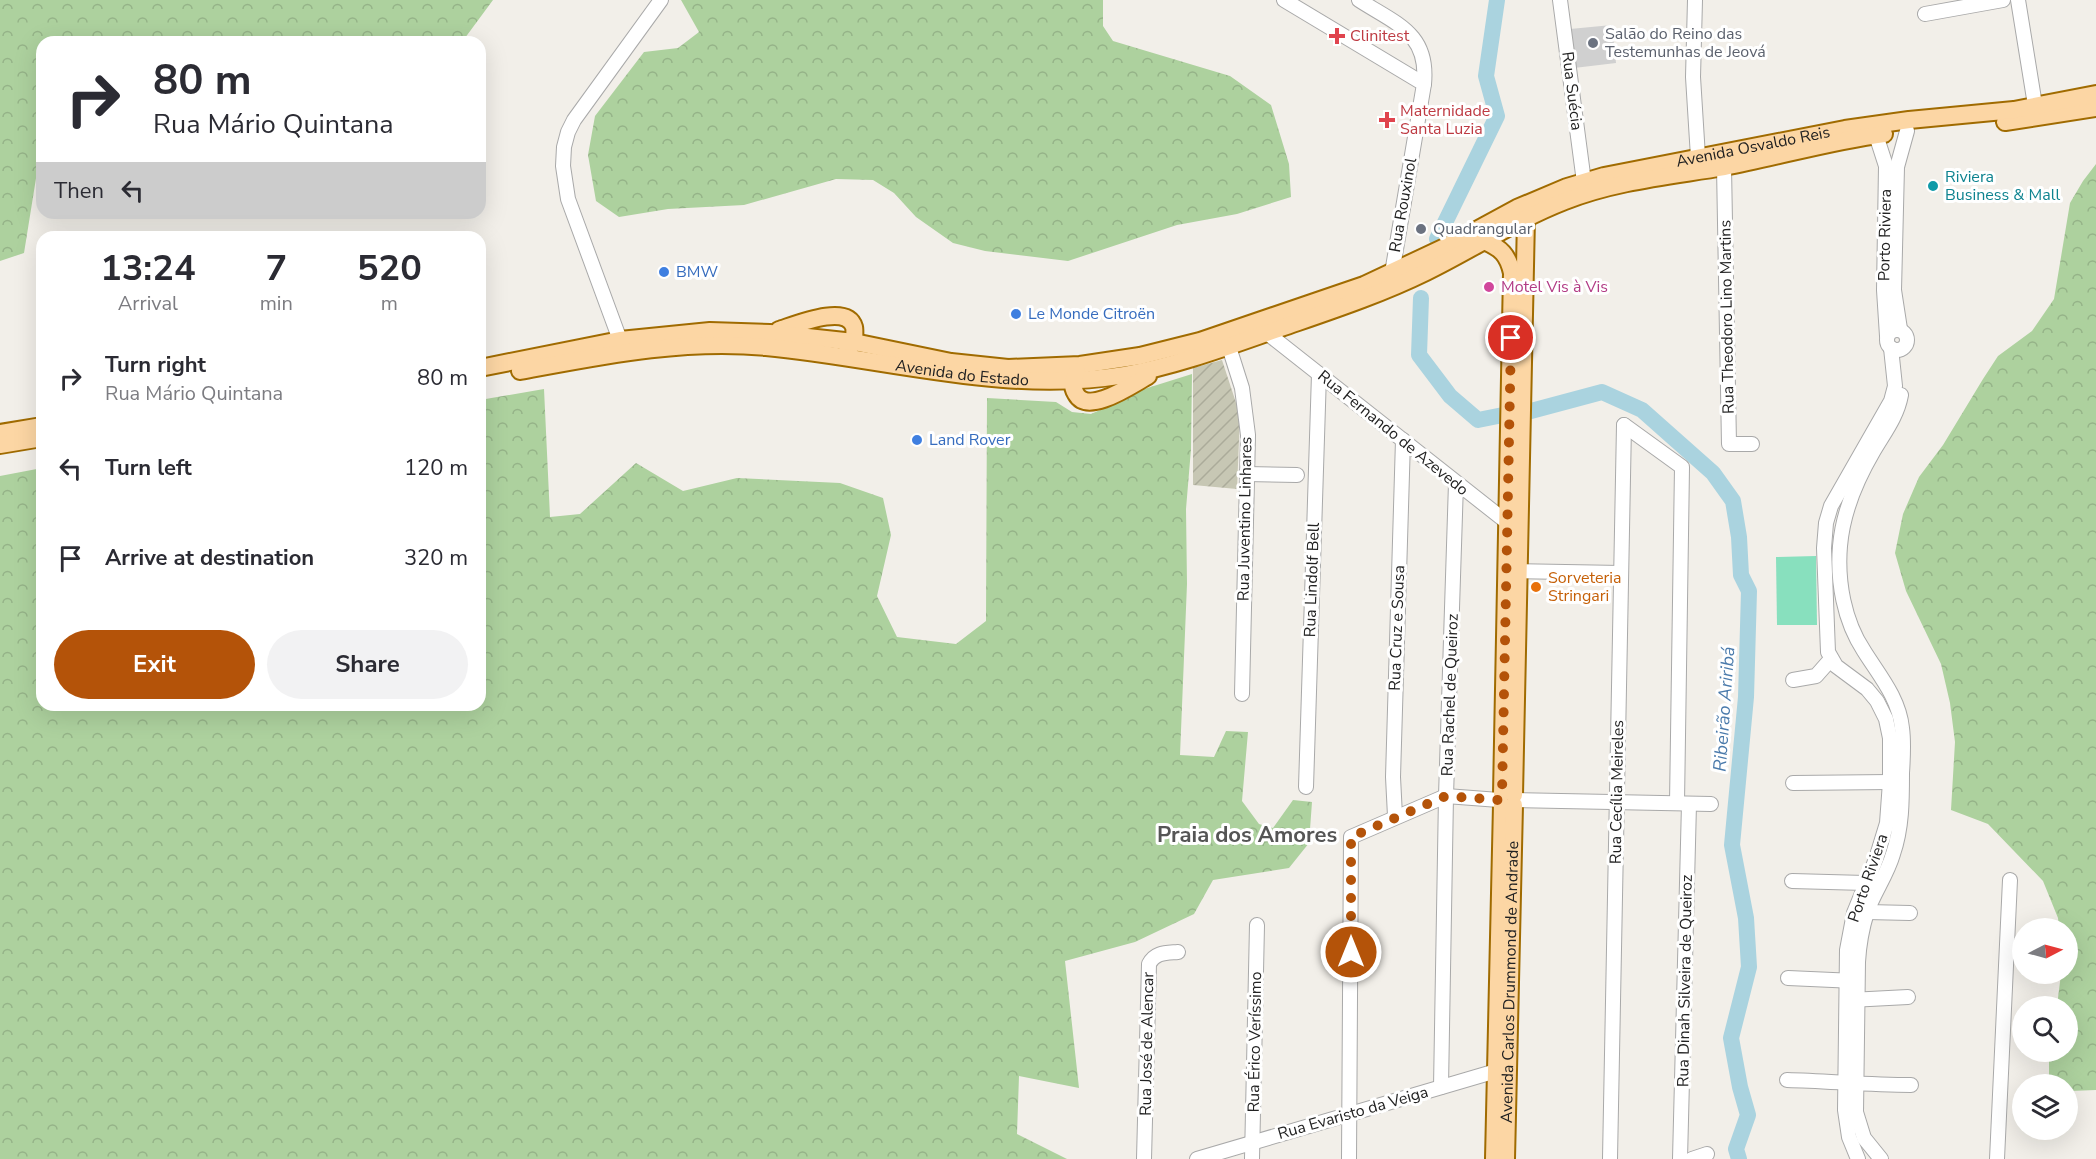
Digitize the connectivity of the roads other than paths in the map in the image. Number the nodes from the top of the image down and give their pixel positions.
1 (661, 0) edge
2 (1284, 0) edge
3 (1359, 0) edge
4 (1560, 0) edge
5 (1695, 0) edge
6 (2004, 0) edge
7 (2018, 0) edge
8 (1925, 14) dead end
9 (1424, 84) junction
10 (2096, 94) edge
11 (2035, 105) junction
12 (2096, 108) edge
13 (1907, 131) junction
14 (1876, 135) junction
15 (1698, 157) junction
16 (1892, 166) junction
17 (1724, 167) junction
18 (1584, 182) junction
19 (1526, 218) junction
20 (1484, 240) junction
21 (1428, 264) junction
22 (1392, 273) junction
23 (1519, 273) junction
24 (770, 333) junction
25 (1267, 333) junction
26 (620, 340) junction
27 (1895, 341) junction
28 (854, 342) junction
29 (1229, 346) junction
30 (842, 356) junction
31 (486, 367) edge
32 (1166, 367) junction
33 (1076, 373) junction
34 (1319, 374) junction
35 (486, 378) edge
36 (1624, 425) joint
37 (36, 427) edge
38 (0, 433) edge
39 (36, 439) edge
40 (1403, 440) junction
41 (1752, 444) dead end
42 (0, 445) edge
43 (1246, 474) junction
44 (1298, 475) dead end
45 (1456, 483) junction
46 (1834, 500) junction
47 (1848, 507) junction
48 (1826, 523) junction
49 (1844, 526) junction
50 (1514, 527) junction
51 (1513, 571) junction
52 (1621, 573) junction
53 (1867, 656) junction
54 (1831, 659) junction
55 (1849, 676) junction
56 (1793, 680) dead end
57 (1242, 694) dead end
58 (1890, 782) junction
59 (1793, 783) dead end
60 (1306, 787) dead end
61 (1446, 796) junction
62 (1508, 800) junction
63 (1617, 802) junction
64 (1683, 804) junction
65 (1711, 804) dead end
66 (1395, 816) junction
67 (2010, 880) dead end
68 (1792, 881) dead end
69 (1865, 882) junction
70 (1878, 888) junction
71 (1867, 912) junction
72 (1910, 913) dead end
73 (1257, 925) dead end
74 (1178, 952) dead end
75 (1788, 978) dead end
76 (1852, 981) junction
77 (1908, 997) dead end
78 (1852, 1000) junction
79 (1502, 1069) junction
80 (1787, 1080) dead end
81 (1850, 1083) junction
82 (1911, 1085) dead end
83 (1441, 1087) junction
84 (1350, 1114) junction
85 (1253, 1143) junction
86 (1707, 1154) dead end
87 (1880, 1158) edge
88 (1144, 1159) edge
89 (1197, 1159) edge
90 (1252, 1159) edge
91 (1349, 1159) edge
92 (1494, 1159) edge
93 (1506, 1159) edge
94 (1610, 1159) edge
95 (1680, 1159) edge
96 (1692, 1159) edge
97 (1860, 1159) edge
98 (1997, 1159) edge

1 - 26 street
2 - 9 street
3 - 9 street, Rua Rouxinol
4 - 18 street, Rua Suécia
5 - 15 street
6 - 8 street
7 - 11 street
9 - 22 street, Rua Rouxinol
10 - 11 main road, Avenida Osvaldo Reis
11 - 15 main road, Avenida Osvaldo Reis
12 - 13 main road, Avenida Osvaldo Reis
13 - 14 main road, Avenida Osvaldo Reis
13 - 16 street, Porto Riviera
14 - 16 street, Porto Riviera
14 - 17 main road, Avenida Osvaldo Reis
15 - 18 main road, Avenida Osvaldo Reis
16 - 27 street, Porto Riviera
17 - 19 main road, Avenida Osvaldo Reis
17 - 41 street, Rua Theodoro Lino Martins
18 - 21 main road, Avenida Osvaldo Reis
19 - 20 main road, Avenida Osvaldo Reis
19 - 23 main road, Avenida Carlos Drummond de Andrade
20 - 21 main road, Avenida Osvaldo Reis
20 - 23 main road
21 - 22 main road, Avenida do Estado
21 - 25 main road, Avenida do Estado
22 - 33 main road, Avenida do Estado
23 - 50 main road, Avenida Carlos Drummond de Andrade
24 - 26 main road, Avenida do Estado
24 - 28 main road, Avenida do Estado
24 - 28 main road
25 - 29 main road, Avenida do Estado
25 - 34 street, Rua Fernando de Azevedo
26 - 31 main road, Avenida do Estado
27 - 46 street, Porto Riviera
27 - 47 street, Porto Riviera
28 - 30 main road
28 - 33 main road, Avenida do Estado
29 - 32 main road, Avenida do Estado
29 - 43 street, Rua Juventino Linhares
30 - 33 main road, Avenida do Estado
30 - 35 main road, Avenida do Estado
32 - 33 main road, Avenida do Estado
32 - 33 main road
34 - 40 street, Rua Fernando de Azevedo
34 - 60 street, Rua Lindolf Bell
36 - 52 street, Rua Cecília Meireles
36 - 64 street, Rua Dinah Silveira de Queiroz
37 - 38 main road
39 - 42 main road
40 - 45 street, Rua Fernando de Azevedo
40 - 66 street, Rua Cruz e Sousa
43 - 44 street
43 - 57 street, Rua Juventino Linhares
45 - 50 street, Rua Fernando de Azevedo
45 - 61 street, Rua Rachel de Queiroz
46 - 47 street
46 - 48 street, Porto Riviera
47 - 49 street, Porto Riviera
48 - 49 street
48 - 54 street, Porto Riviera
49 - 53 street, Porto Riviera
50 - 51 main road, Avenida Carlos Drummond de Andrade
51 - 52 street
51 - 62 main road, Avenida Carlos Drummond de Andrade
52 - 63 street, Rua Cecília Meireles
53 - 55 street
53 - 70 street, Porto Riviera
54 - 55 street, Porto Riviera
54 - 56 street
55 - 58 street, Porto Riviera
58 - 59 street
58 - 69 street, Porto Riviera
61 - 62 street
61 - 66 street
61 - 83 street, Rua Rachel de Queiroz
62 - 63 street
62 - 79 main road, Avenida Carlos Drummond de Andrade
63 - 64 street
63 - 94 street, Rua Cecília Meireles
64 - 65 street
64 - 95 street, Rua Dinah Silveira de Queiroz
66 - 84 street
67 - 98 street
68 - 69 street
69 - 70 street
69 - 76 street, Porto Riviera
70 - 71 street, Porto Riviera
71 - 72 street
71 - 76 street, Porto Riviera
73 - 85 street, Rua Érico Veríssimo
74 - 88 street, Rua José de Alencar
75 - 76 street
76 - 78 street, Porto Riviera
77 - 78 street
78 - 81 street, Porto Riviera
79 - 83 street, Rua Evaristo da Veiga
79 - 92 main road, Avenida Carlos Drummond de Andrade
79 - 93 main road, Avenida Carlos Drummond de Andrade
80 - 81 street
81 - 82 street
81 - 87 street, Porto Riviera
81 - 97 street, Porto Riviera
83 - 84 street, Rua Evaristo da Veiga
84 - 85 street, Rua Evaristo da Veiga
84 - 91 street
85 - 89 street, Rua Evaristo da Veiga
85 - 90 street, Rua Érico Veríssimo
86 - 96 street
87 - 97 street

